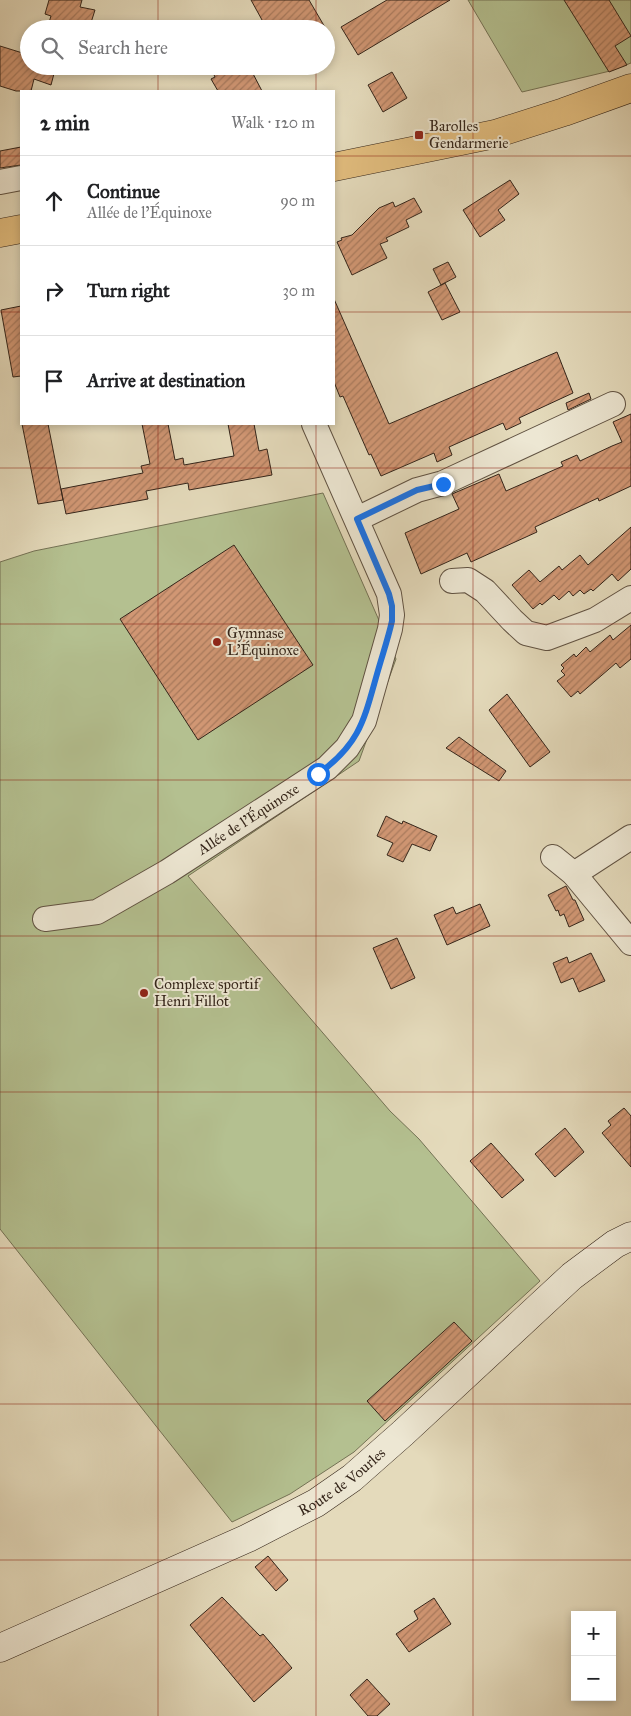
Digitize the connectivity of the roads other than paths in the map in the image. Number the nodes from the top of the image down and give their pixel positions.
1 (631, 88) edge
2 (335, 166) edge
3 (20, 178) edge
4 (0, 182) edge
5 (20, 229) edge
6 (0, 233) edge
7 (613, 404) dead end
8 (314, 425) edge
9 (357, 519) junction
10 (452, 581) dead end
11 (631, 598) edge
12 (631, 837) edge
13 (553, 857) dead end
14 (574, 874) junction
15 (44, 919) dead end
16 (631, 943) edge
17 (631, 1236) edge
18 (0, 1648) edge

1 - 2 main road
3 - 4 street
5 - 6 main road
7 - 9 street
8 - 9 street, Allée de l'Équinoxe
9 - 15 street, Allée de l'Équinoxe
10 - 11 street
12 - 14 street
13 - 14 street
14 - 16 street
17 - 18 street, Route de Vourles

